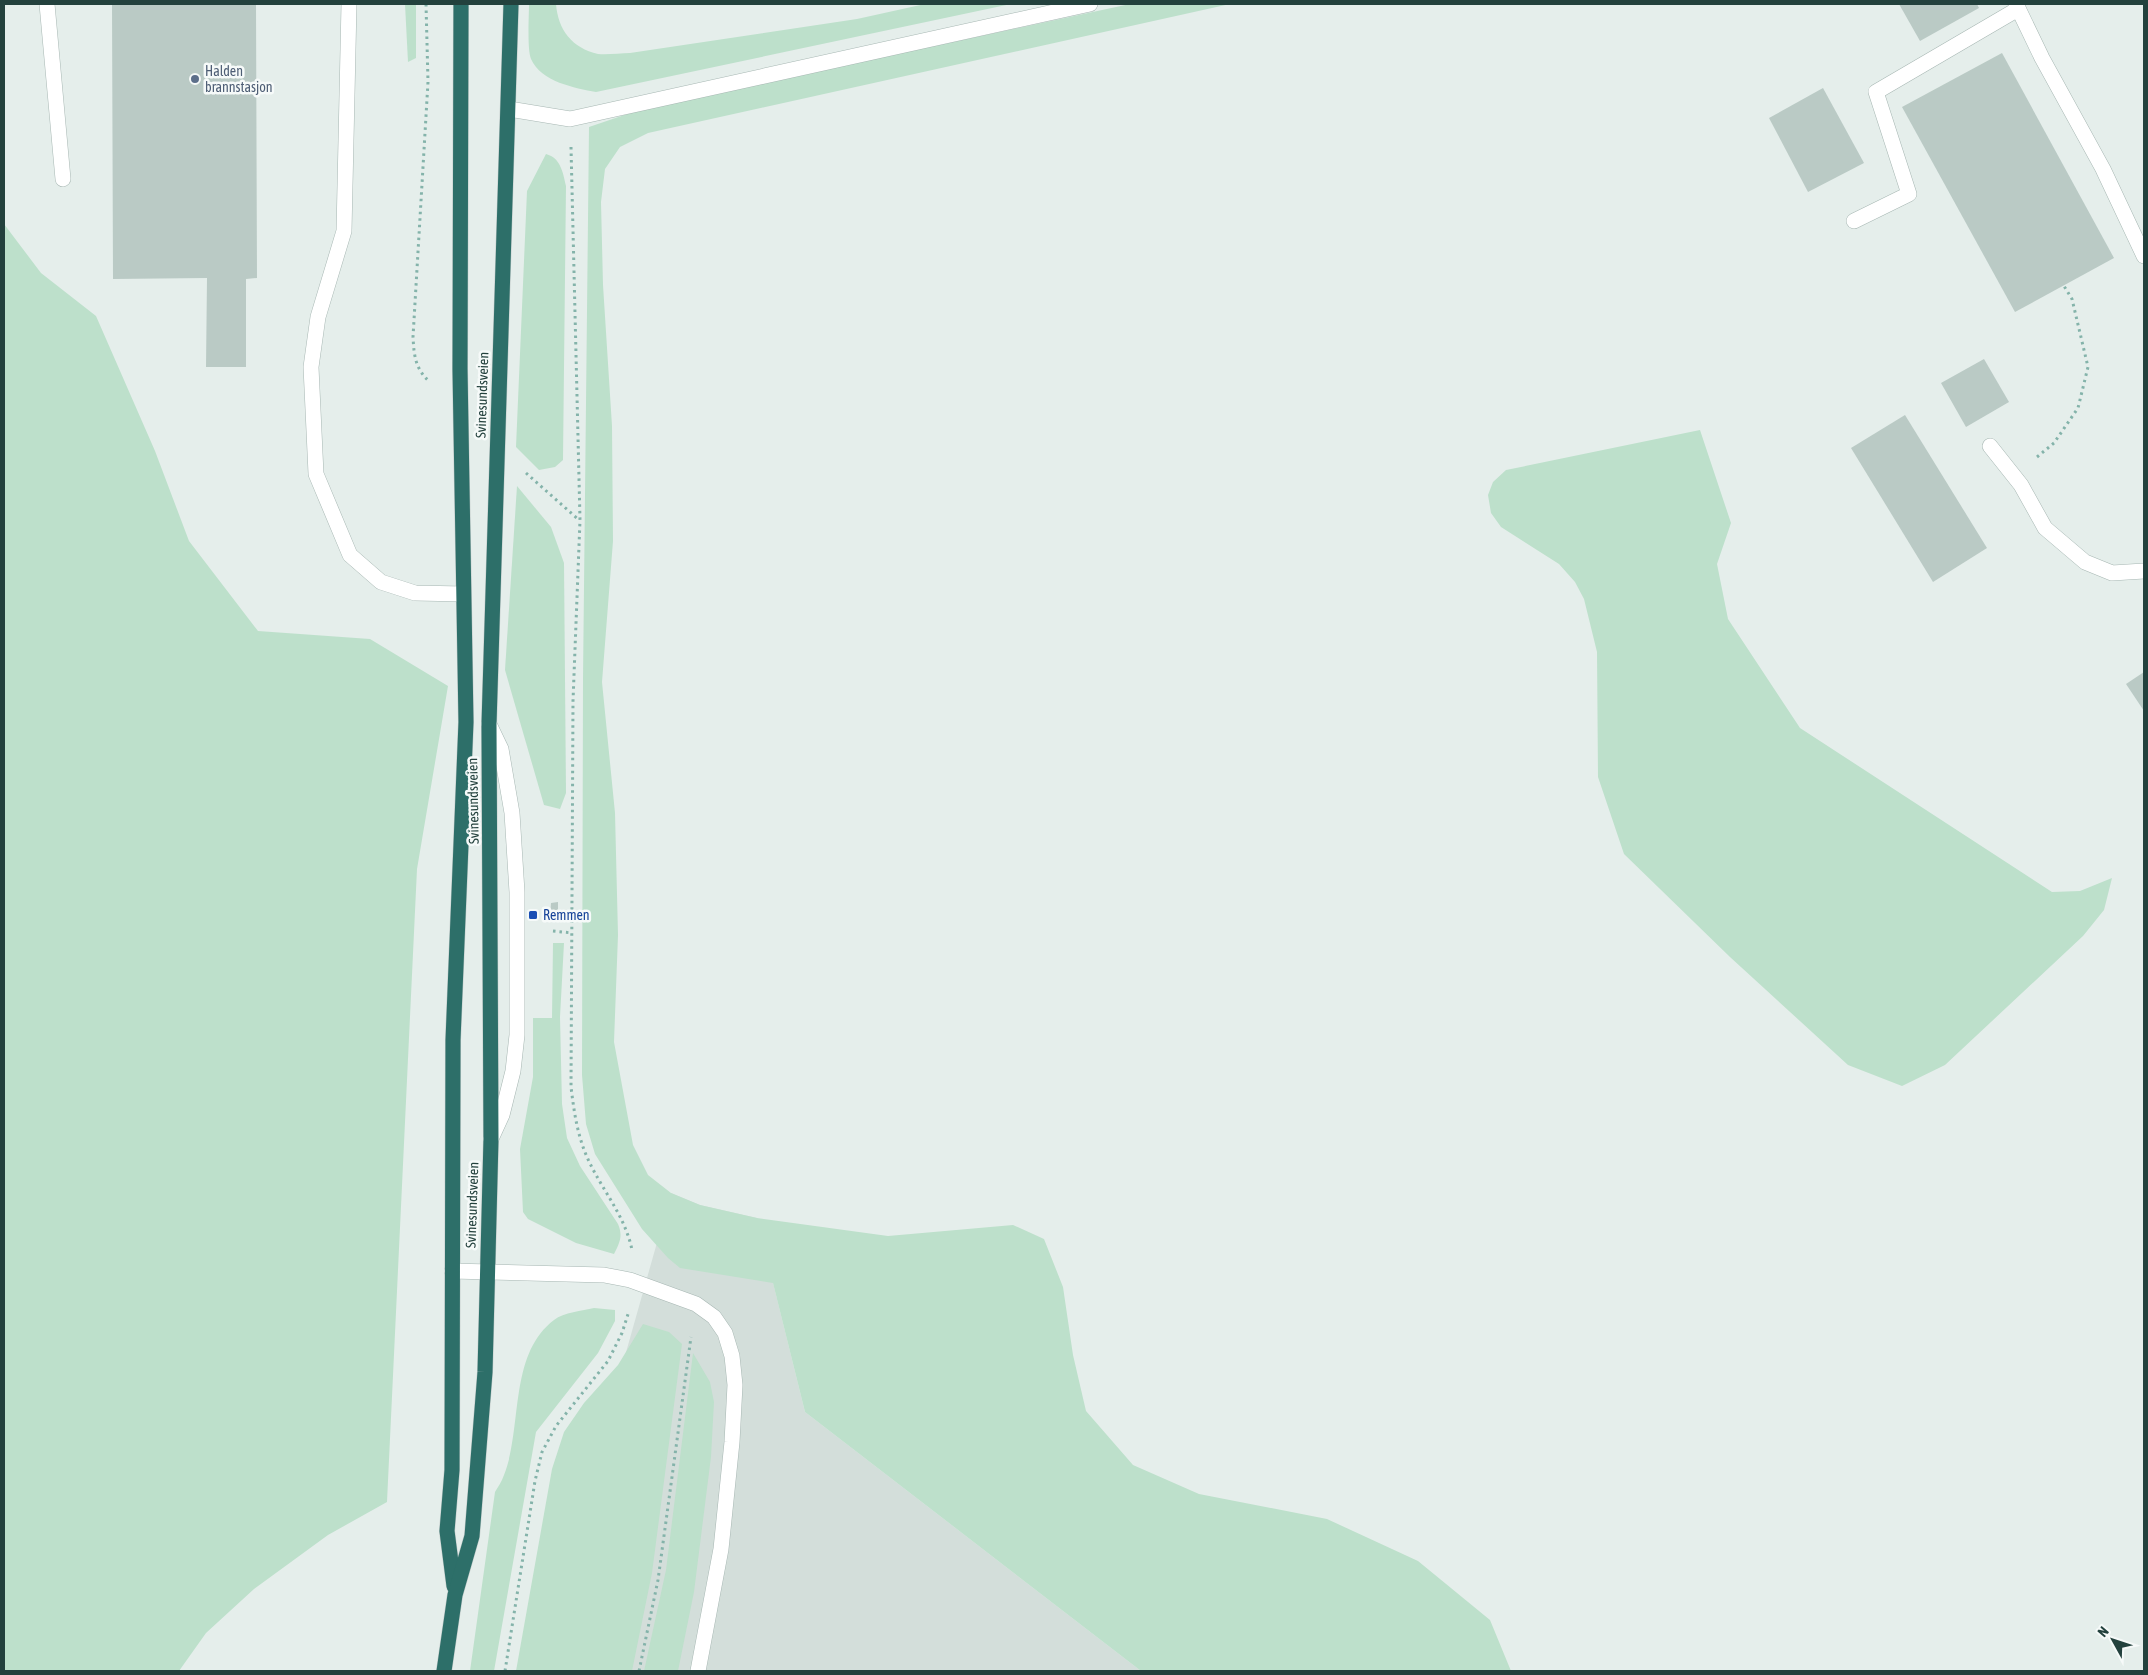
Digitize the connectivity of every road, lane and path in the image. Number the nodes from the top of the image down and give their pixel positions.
1 (47, 4) edge
2 (349, 4) edge
3 (426, 4) edge
4 (461, 4) edge
5 (511, 4) edge
6 (1090, 4) edge
7 (2017, 6) edge
8 (509, 109) junction
9 (570, 119) junction
10 (63, 179) dead end
11 (1854, 221) dead end
12 (2144, 256) edge
13 (2064, 286) dead end
14 (436, 388) dead end
15 (1990, 446) dead end
16 (519, 467) dead end
17 (2014, 476) junction
18 (580, 520) junction
19 (2144, 571) edge
20 (463, 594) junction
21 (489, 724) junction
22 (553, 931) dead end
23 (572, 933) junction
24 (491, 1138) junction
25 (452, 1270) junction
26 (487, 1270) junction
27 (630, 1280) junction
28 (696, 1304) junction
29 (455, 1595) junction
30 (444, 1671) edge
31 (505, 1671) edge
32 (639, 1671) edge
33 (698, 1671) edge

1 - 10 street
2 - 20 street
3 - 14 path
4 - 20 highway, Svinesundsveien
5 - 8 highway, Svinesundsveien
6 - 9 street
7 - 11 street
7 - 12 street
8 - 9 street
8 - 21 highway, Svinesundsveien
9 - 18 path
13 - 17 path
15 - 17 street
16 - 18 path
17 - 19 street
18 - 23 path
20 - 25 highway, Svinesundsveien
21 - 24 highway, Svinesundsveien
21 - 24 street
22 - 23 path
23 - 27 path
24 - 26 highway, Svinesundsveien
25 - 26 street
25 - 29 highway, Svinesundsveien
26 - 27 street
26 - 29 highway, Svinesundsveien
27 - 28 street
27 - 31 path
28 - 32 path
28 - 33 street
29 - 30 highway, Svinesundsveien

